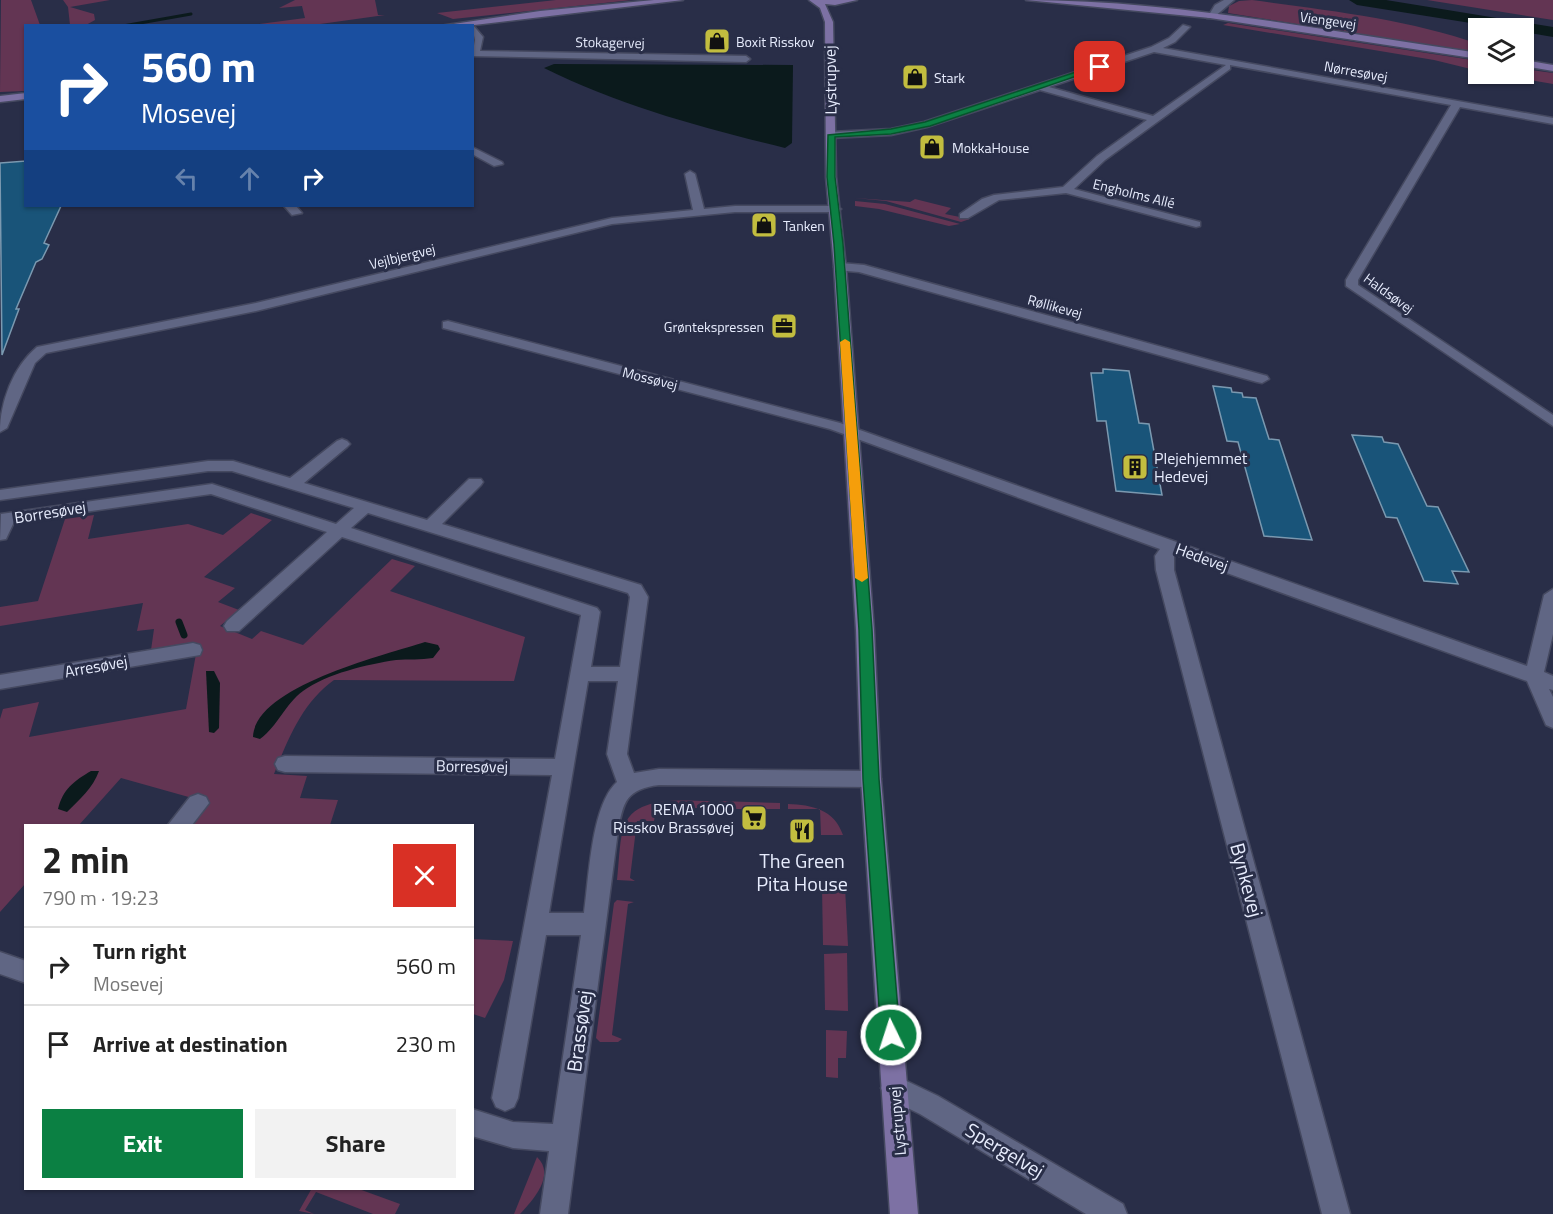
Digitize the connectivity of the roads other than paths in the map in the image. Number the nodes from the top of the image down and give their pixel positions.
1 (671, 0) edge
2 (679, 0) edge
3 (1030, 0) edge
4 (1230, 0) edge
5 (814, 1) edge
6 (850, 1) edge
7 (656, 2) junction
8 (1210, 16) junction
9 (829, 22) junction
10 (471, 24) edge
11 (1185, 27) dead end
12 (474, 29) edge
13 (1154, 49) junction
14 (474, 53) edge
15 (474, 54) edge
16 (1468, 54) edge
17 (746, 59) dead end
18 (1534, 65) edge
19 (1227, 67) dead end
20 (1553, 68) edge
21 (1040, 87) junction
22 (24, 95) edge
23 (0, 98) edge
24 (1457, 104) junction
25 (1155, 119) junction
26 (1553, 121) edge
27 (831, 135) junction
28 (474, 151) edge
29 (498, 164) dead end
30 (690, 174) dead end
31 (1066, 190) junction
32 (835, 208) junction
33 (699, 211) junction
34 (964, 216) dead end
35 (1196, 224) dead end
36 (840, 267) junction
37 (448, 325) dead end
38 (1262, 379) dead end
39 (5, 404) edge
40 (1553, 422) edge
41 (0, 428) edge
42 (851, 432) junction
43 (342, 444) dead end
44 (118, 478) junction
45 (475, 482) dead end
46 (293, 484) junction
47 (0, 495) edge
48 (111, 503) junction
49 (366, 506) junction
50 (430, 526) junction
51 (340, 530) junction
52 (0, 535) edge
53 (1170, 546) junction
54 (1553, 595) edge
55 (233, 626) dead end
56 (193, 650) dead end
57 (580, 674) junction
58 (628, 674) junction
59 (1534, 676) junction
60 (0, 682) edge
61 (1553, 683) edge
62 (1553, 720) edge
63 (285, 764) dead end
64 (564, 767) junction
65 (871, 779) junction
66 (628, 784) junction
67 (198, 803) dead end
68 (180, 824) edge
69 (536, 924) junction
70 (594, 924) junction
71 (0, 963) edge
72 (24, 971) edge
73 (894, 1088) junction
74 (505, 1098) dead end
75 (474, 1123) edge
76 (564, 1138) junction
77 (554, 1214) edge
78 (904, 1214) edge
79 (1113, 1214) edge
80 (1336, 1214) edge

1 - 7 street
2 - 7 street
3 - 8 street, Viengevej
4 - 8 street
5 - 6 street
5 - 9 street, Lystrupvej
6 - 9 street, Lystrupvej
7 - 10 street
8 - 16 street, Viengevej
9 - 27 street, Lystrupvej
11 - 13 street
12 - 14 street, Stokagervej
13 - 21 street
13 - 24 street, Nørresøvej
15 - 17 street, Stokagervej
18 - 20 street
19 - 25 street, Engholms Allé
21 - 25 street
21 - 27 street
22 - 23 street
24 - 26 street, Nørresøvej
24 - 40 street, Haldsøvej
25 - 31 street, Engholms Allé
27 - 32 street, Lystrupvej
28 - 29 street
30 - 33 street
31 - 34 street, Engholms Allé
31 - 35 street, Engholms Allé
32 - 33 street, Vejlbjergvej
32 - 36 street, Lystrupvej
33 - 39 street, Vejlbjergvej
36 - 38 street, Røllikevej
36 - 42 street, Lystrupvej
37 - 42 street, Mossøvej
39 - 41 street
42 - 53 street, Hedevej
42 - 65 street, Lystrupvej
43 - 46 street
44 - 46 street, Borresøvej
44 - 47 street, Borresøvej
44 - 48 street
45 - 50 street
46 - 49 street, Borresøvej
48 - 51 street, Borresøvej
48 - 52 street, Borresøvej
49 - 50 street, Borresøvej
49 - 51 street
50 - 58 street, Borresøvej
51 - 55 street
51 - 57 street, Borresøvej
53 - 59 street, Hedevej
53 - 80 street, Bynkevej
54 - 59 street
56 - 60 street, Arresøvej
57 - 58 street
57 - 64 street, Borresøvej
58 - 66 street, Borresøvej
59 - 61 street, Hedevej
59 - 62 street
63 - 64 street, Borresøvej
64 - 69 street
65 - 66 street
65 - 73 street, Lystrupvej
66 - 70 street, Brassøvej
67 - 68 street
69 - 70 street
69 - 74 street
70 - 76 street, Brassøvej
71 - 72 street
73 - 78 street, Lystrupvej
73 - 79 street, Spergelvej
75 - 76 street
76 - 77 street, Brassøvej

